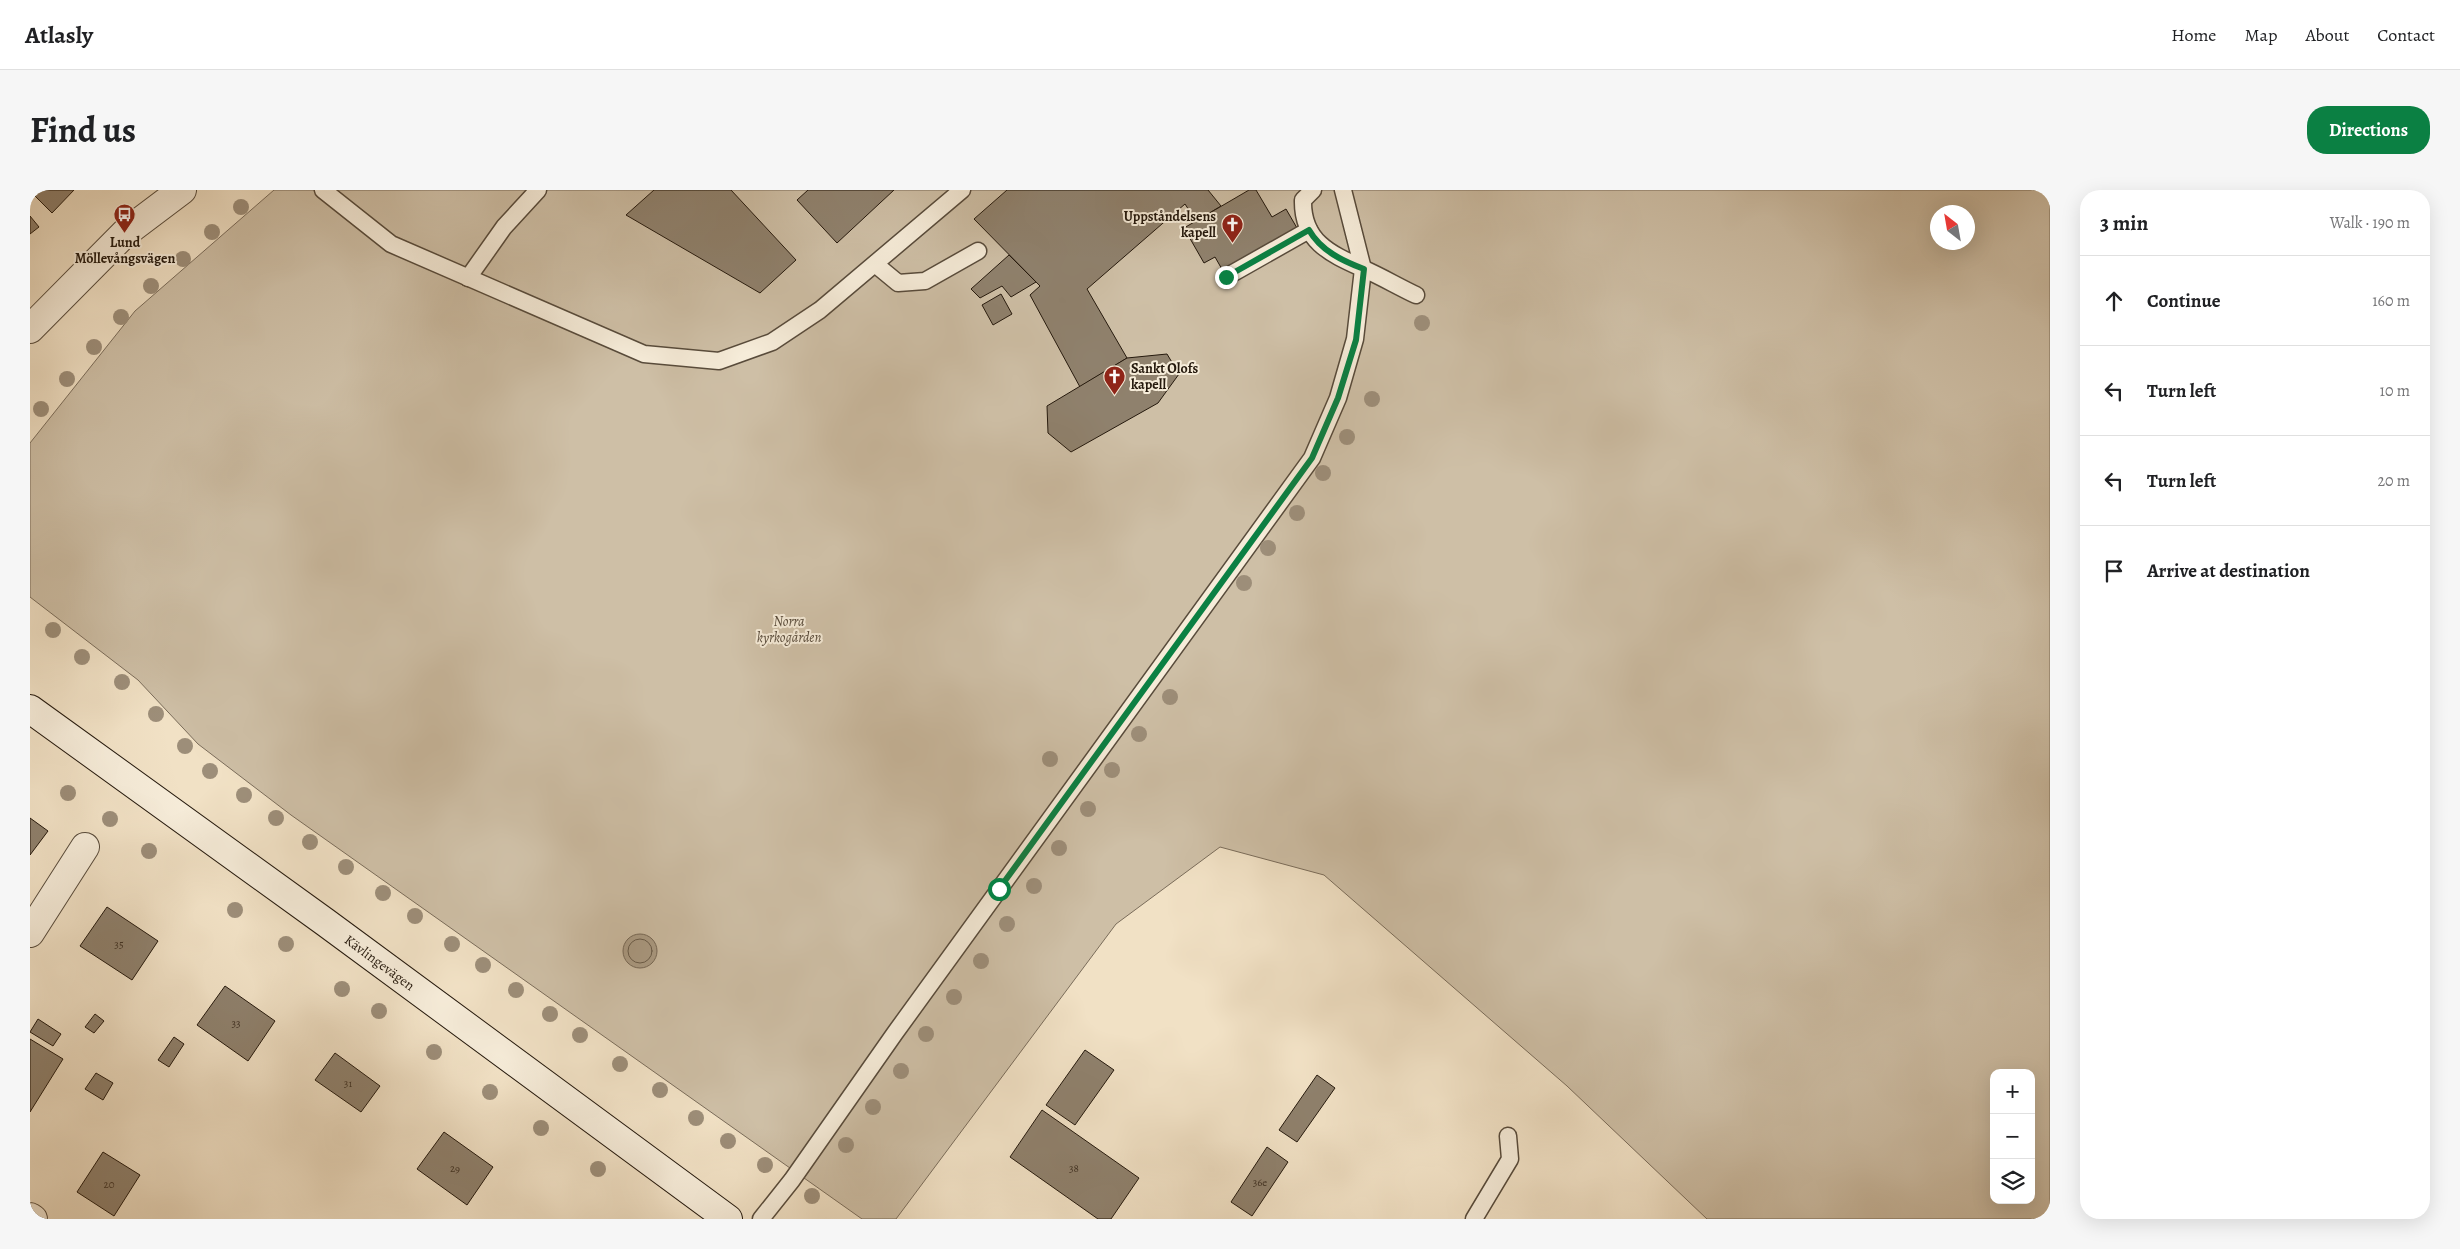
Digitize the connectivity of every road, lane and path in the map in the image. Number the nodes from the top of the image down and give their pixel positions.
1 (182, 190) edge
2 (323, 190) edge
3 (538, 190) edge
4 (962, 190) edge
5 (1313, 190) edge
6 (1343, 190) edge
7 (1309, 230) junction
8 (978, 251) dead end
9 (875, 264) junction
10 (1364, 269) junction
11 (1226, 277) dead end
12 (468, 278) junction
13 (1416, 295) dead end
14 (30, 329) edge
15 (30, 708) edge
16 (85, 847) dead end
17 (30, 933) edge
18 (1508, 1136) dead end
19 (30, 1217) edge
20 (33, 1219) edge
21 (728, 1219) edge
22 (761, 1219) edge
23 (1474, 1219) edge

1 - 14 main road
2 - 12 lane
3 - 12 lane
4 - 9 lane
5 - 7 lane
6 - 10 lane
7 - 10 lane
7 - 11 lane
8 - 9 lane
9 - 12 lane
10 - 13 lane
10 - 22 lane
15 - 21 main road, Kävlingevägen
16 - 17 main road
18 - 23 lane
19 - 20 main road

